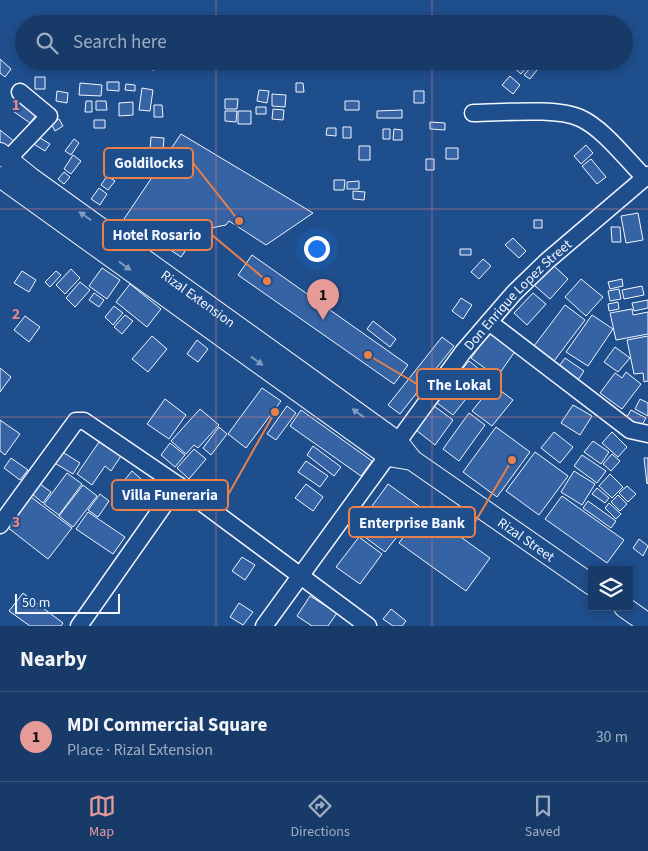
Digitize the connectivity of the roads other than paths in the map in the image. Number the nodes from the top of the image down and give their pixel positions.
1 (20, 92) dead end
2 (472, 113) dead end
3 (4, 156) edge
4 (0, 177) edge
5 (646, 177) edge
6 (489, 322) junction
7 (648, 434) edge
8 (393, 449) junction
9 (178, 485) junction
10 (0, 525) edge
11 (300, 576) junction
12 (588, 582) edge
13 (630, 611) edge
14 (648, 624) edge
15 (79, 626) edge
16 (264, 626) edge
17 (368, 626) edge

1 - 3 street
2 - 5 street
8 -> 3 main road, Rizal Extension
4 -> 8 main road, Rizal Extension
5 - 6 street, Don Enrique Lopez Street
6 - 7 street
6 - 8 street, Don Enrique Lopez Street
8 - 11 street, Don Enrique Lopez Street
8 - 12 main road, Rizal Street
9 - 10 street
9 - 11 street
9 - 15 street
11 - 16 street, Don Enrique Lopez Street
11 - 17 street
13 - 14 main road

